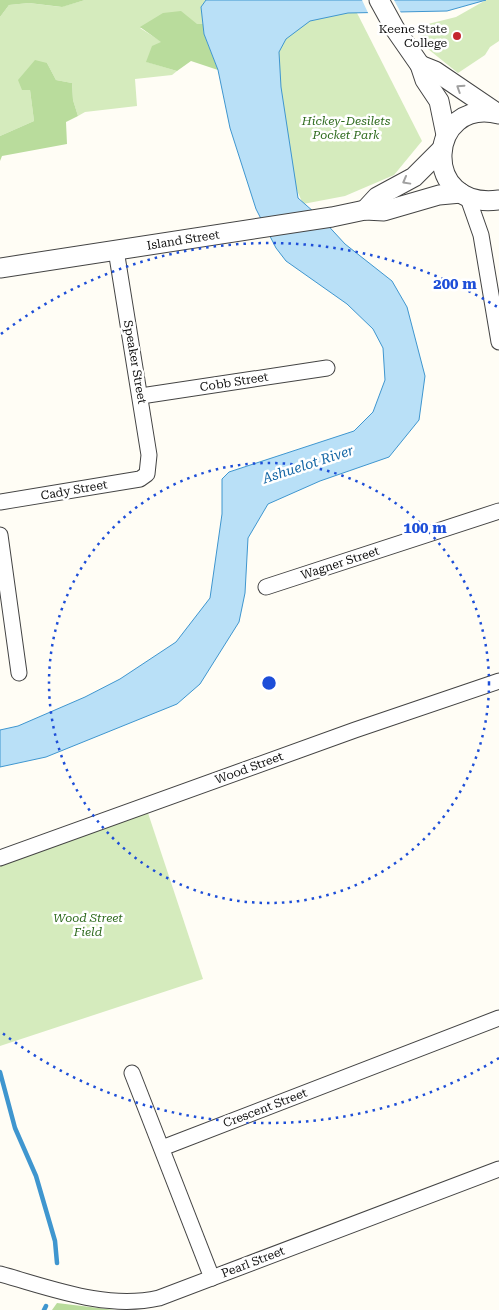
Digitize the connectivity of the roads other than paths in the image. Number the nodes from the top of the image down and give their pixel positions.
1 (380, 0) edge
2 (420, 65) junction
3 (498, 113) edge
4 (444, 142) junction
5 (464, 195) junction
6 (494, 201) edge
7 (365, 210) junction
8 (481, 234) junction
9 (116, 250) junction
10 (0, 268) edge
11 (499, 342) edge
12 (327, 368) dead end
13 (141, 396) junction
14 (147, 474) joint
15 (0, 502) edge
16 (499, 511) edge
17 (0, 535) edge
18 (266, 588) dead end
19 (19, 673) dead end
20 (499, 681) edge
21 (0, 858) edge
22 (499, 1018) edge
23 (132, 1073) dead end
24 (162, 1148) junction
25 (499, 1169) edge
26 (0, 1274) edge
27 (212, 1278) junction
28 (129, 1306) edge

1 - 2 street
3 -> 2 street
2 - 4 street
3 - 4 street, Island Street
4 - 5 street
4 -> 7 street, Island Street
5 - 6 street, Island Street
5 - 7 street, Island Street
5 - 8 street
6 - 8 street
7 - 9 street, Island Street
8 - 11 street
9 - 10 street, Island Street
9 - 13 street, Speaker Street
12 - 13 street, Cobb Street
13 - 14 street, Speaker Street
14 - 15 street, Cady Street
16 - 18 street, Wagner Street
17 - 19 street
20 - 21 street, Wood Street
22 - 24 street, Crescent Street
23 - 24 street
24 - 27 street
25 - 27 street, Pearl Street
26 - 28 street, Pearl Street
27 - 28 street, Pearl Street

